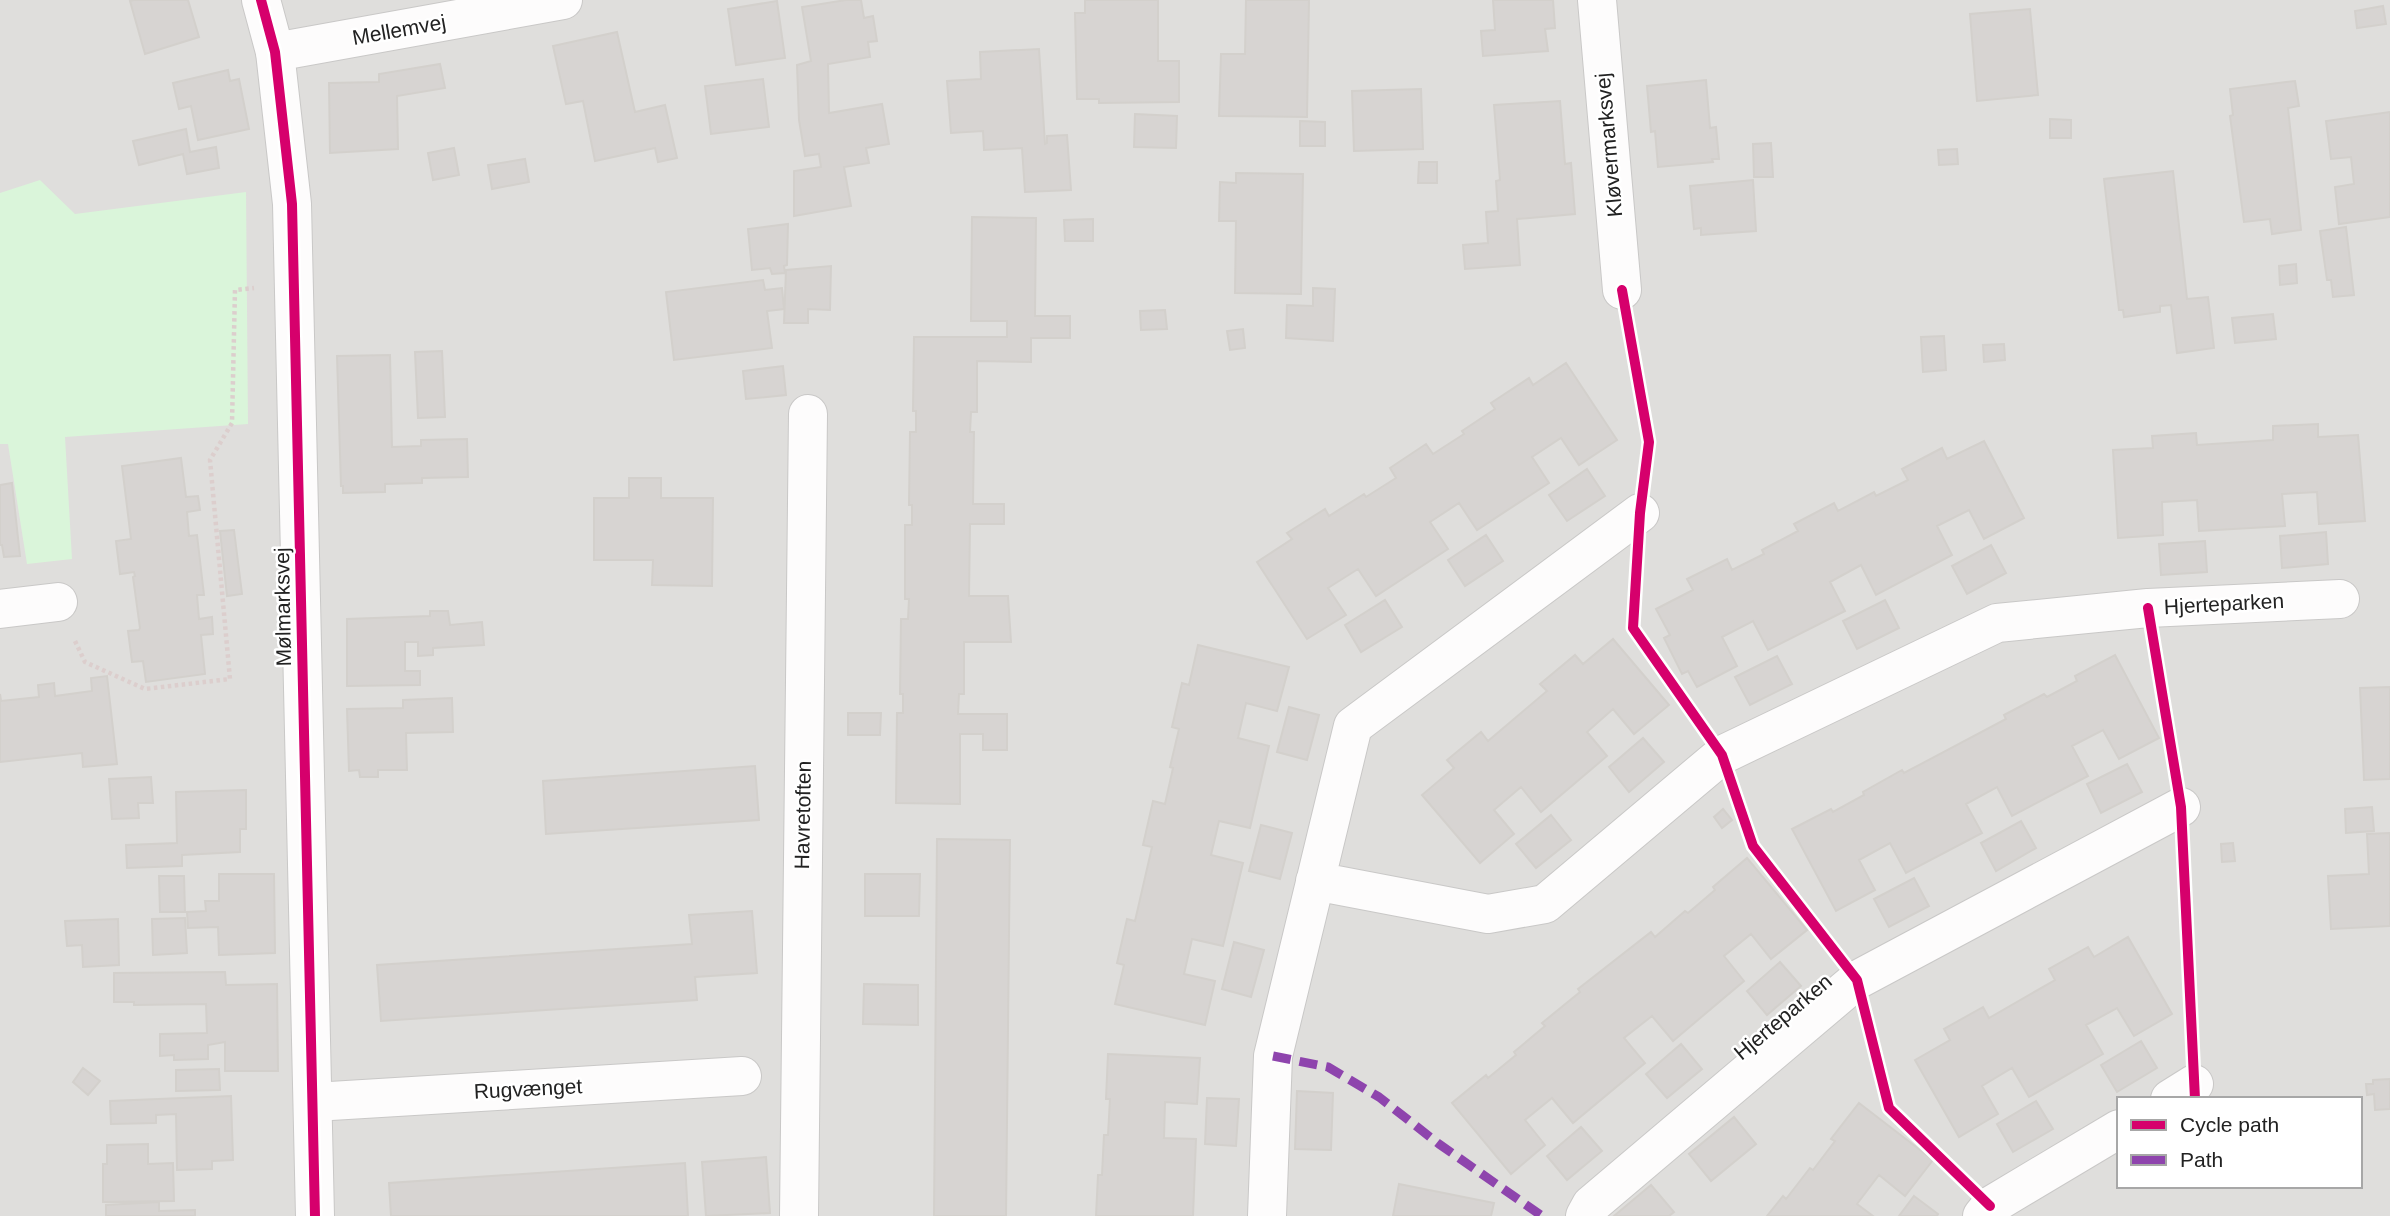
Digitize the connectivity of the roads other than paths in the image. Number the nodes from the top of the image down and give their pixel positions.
1 (261, 0) edge
2 (563, 0) edge
3 (1597, 0) edge
4 (275, 52) junction
5 (1622, 290) dead end
6 (807, 414) dead end
7 (1640, 513) dead end
8 (2340, 599) dead end
9 (58, 602) road end
10 (0, 610) edge
11 (2181, 807) dead end
12 (1315, 881) junction
13 (742, 1076) dead end
14 (314, 1102) junction
15 (2117, 1130) edge
16 (315, 1216) edge
17 (799, 1216) edge
18 (1267, 1216) edge
19 (1586, 1216) edge
20 (1982, 1216) edge

1 - 4 street, Mølmarksvej
2 - 4 street, Mellemvej
3 - 5 street, Kløvermarksvej
4 - 14 street, Mølmarksvej
6 - 17 street, Havretoften
7 - 12 street
8 - 12 street, Hjerteparken
9 - 10 street
11 - 19 street, Hjerteparken
12 - 18 street
13 - 14 street, Rugvænget
14 - 16 street, Mølmarksvej
15 - 20 street

